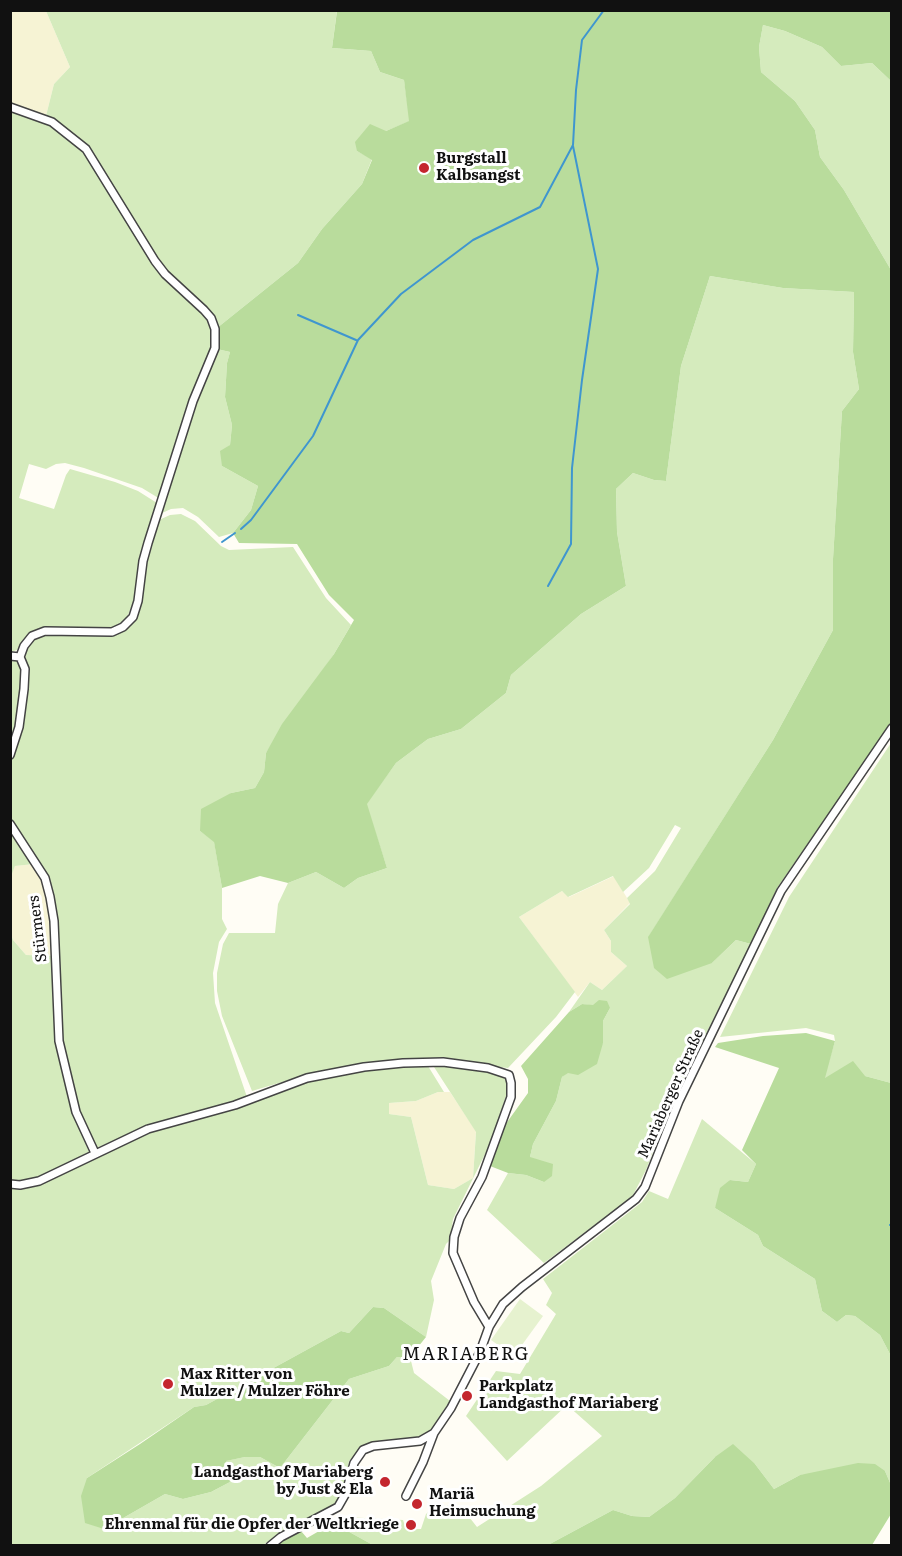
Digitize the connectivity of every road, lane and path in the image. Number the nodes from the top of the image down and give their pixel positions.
1 (10, 107) edge
2 (10, 656) edge
3 (20, 657) junction
4 (891, 728) edge
5 (10, 755) edge
6 (10, 824) edge
7 (94, 1153) junction
8 (10, 1184) edge
9 (489, 1327) junction
10 (434, 1433) junction
11 (406, 1496) dead end
12 (270, 1545) edge

1 - 3 street
2 - 3 street
3 - 5 street
4 - 9 street, Mariaberger Straße
6 - 7 street, Stürmers
7 - 8 street
7 - 9 street
9 - 10 street, Mariaberger Straße
10 - 11 street, Mariaberger Straße
10 - 12 street

